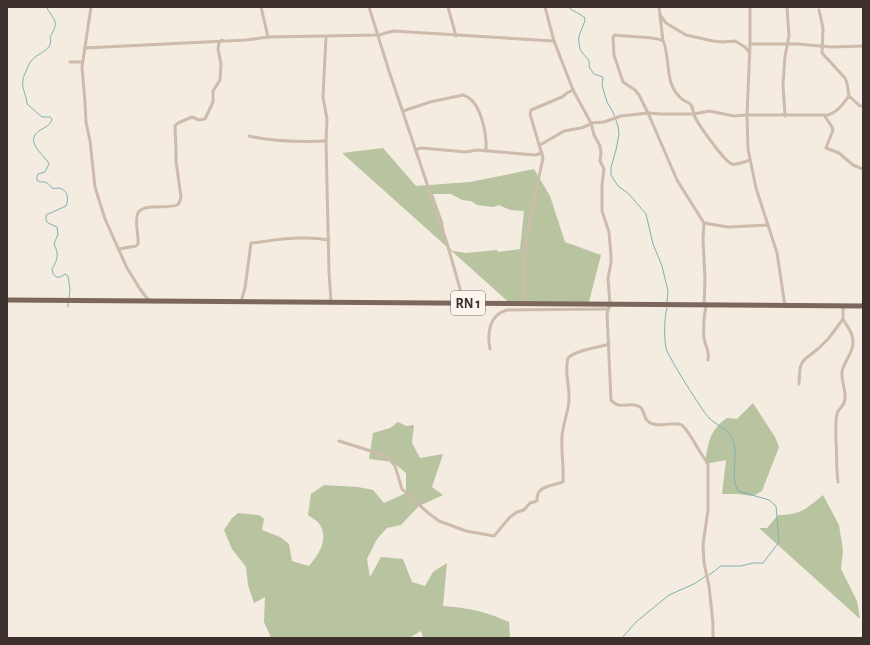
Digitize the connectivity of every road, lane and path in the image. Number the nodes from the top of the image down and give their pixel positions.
1 (91, 7) edge
2 (261, 7) edge
3 (369, 7) edge
4 (448, 7) edge
5 (545, 7) edge
6 (659, 7) edge
7 (750, 7) edge
8 (787, 7) edge
9 (819, 10) dead end
10 (660, 15) junction
11 (378, 35) junction
12 (456, 36) junction
13 (268, 37) junction
14 (326, 37) junction
15 (222, 40) junction
16 (554, 41) junction
17 (663, 41) junction
18 (750, 44) junction
19 (787, 44) junction
20 (822, 46) junction
21 (863, 46) edge
22 (85, 48) junction
23 (750, 53) junction
24 (70, 62) dead end
25 (82, 62) junction
26 (573, 90) junction
27 (849, 96) junction
28 (863, 106) edge
29 (403, 111) junction
30 (648, 113) junction
31 (694, 114) junction
32 (747, 115) junction
33 (824, 115) junction
34 (785, 116) junction
35 (591, 124) junction
36 (249, 136) dead end
37 (326, 141) junction
38 (540, 145) junction
39 (416, 150) junction
40 (486, 151) junction
41 (542, 153) junction
42 (750, 160) junction
43 (863, 169) edge
44 (704, 223) junction
45 (768, 225) junction
46 (329, 240) junction
47 (119, 249) junction
48 (7, 300) edge
49 (151, 302) junction
50 (241, 302) junction
51 (331, 302) junction
52 (464, 303) junction
53 (526, 304) junction
54 (705, 306) junction
55 (785, 306) junction
56 (843, 306) junction
57 (863, 306) edge
58 (609, 307) junction
59 (843, 319) junction
60 (609, 344) junction
61 (490, 349) dead end
62 (708, 360) dead end
63 (799, 384) dead end
64 (339, 441) dead end
65 (838, 482) dead end
66 (713, 638) edge

1 - 22 street
2 - 13 street
3 - 11 street
4 - 12 street
5 - 16 street
6 - 10 street
7 - 18 street
8 - 19 street
9 - 20 street
10 - 17 street
10 - 23 street
11 - 12 street
11 - 14 street
11 - 29 street
12 - 16 street
13 - 14 street
13 - 15 street
14 - 37 street
15 - 22 street
15 - 47 street
16 - 26 street
17 - 30 street
17 - 31 street
18 - 19 street
18 - 23 street
19 - 20 street
19 - 34 street
20 - 21 street
20 - 27 street
22 - 25 street
23 - 32 street
24 - 25 street
25 - 47 street
26 - 35 street
26 - 38 street
27 - 28 street
27 - 33 street
29 - 39 street
29 - 40 street
30 - 31 street
30 - 35 street
30 - 44 street
31 - 32 street
31 - 42 street
32 - 34 street
32 - 42 street
33 - 34 street
33 - 43 street
35 - 38 street
35 - 58 street
36 - 37 street
37 - 46 street
38 - 41 street
39 - 40 street
39 - 52 street
40 - 41 street
41 - 53 street
42 - 45 street
44 - 45 street
44 - 54 street
45 - 55 street
46 - 50 street
46 - 51 street
47 - 49 street
48 - 49 main road, RN 1
49 - 50 main road, RN 1
50 - 51 main road, RN 1
51 - 52 main road, RN 1
52 - 53 main road, RN 1
53 - 58 main road, RN 1
54 - 55 main road, RN 1
54 - 58 main road, RN 1
54 - 62 street
55 - 56 main road, RN 1
56 - 57 main road, RN 1
56 - 59 street
58 - 60 street
58 - 61 street
59 - 63 street
59 - 65 street
60 - 64 street
60 - 66 street

